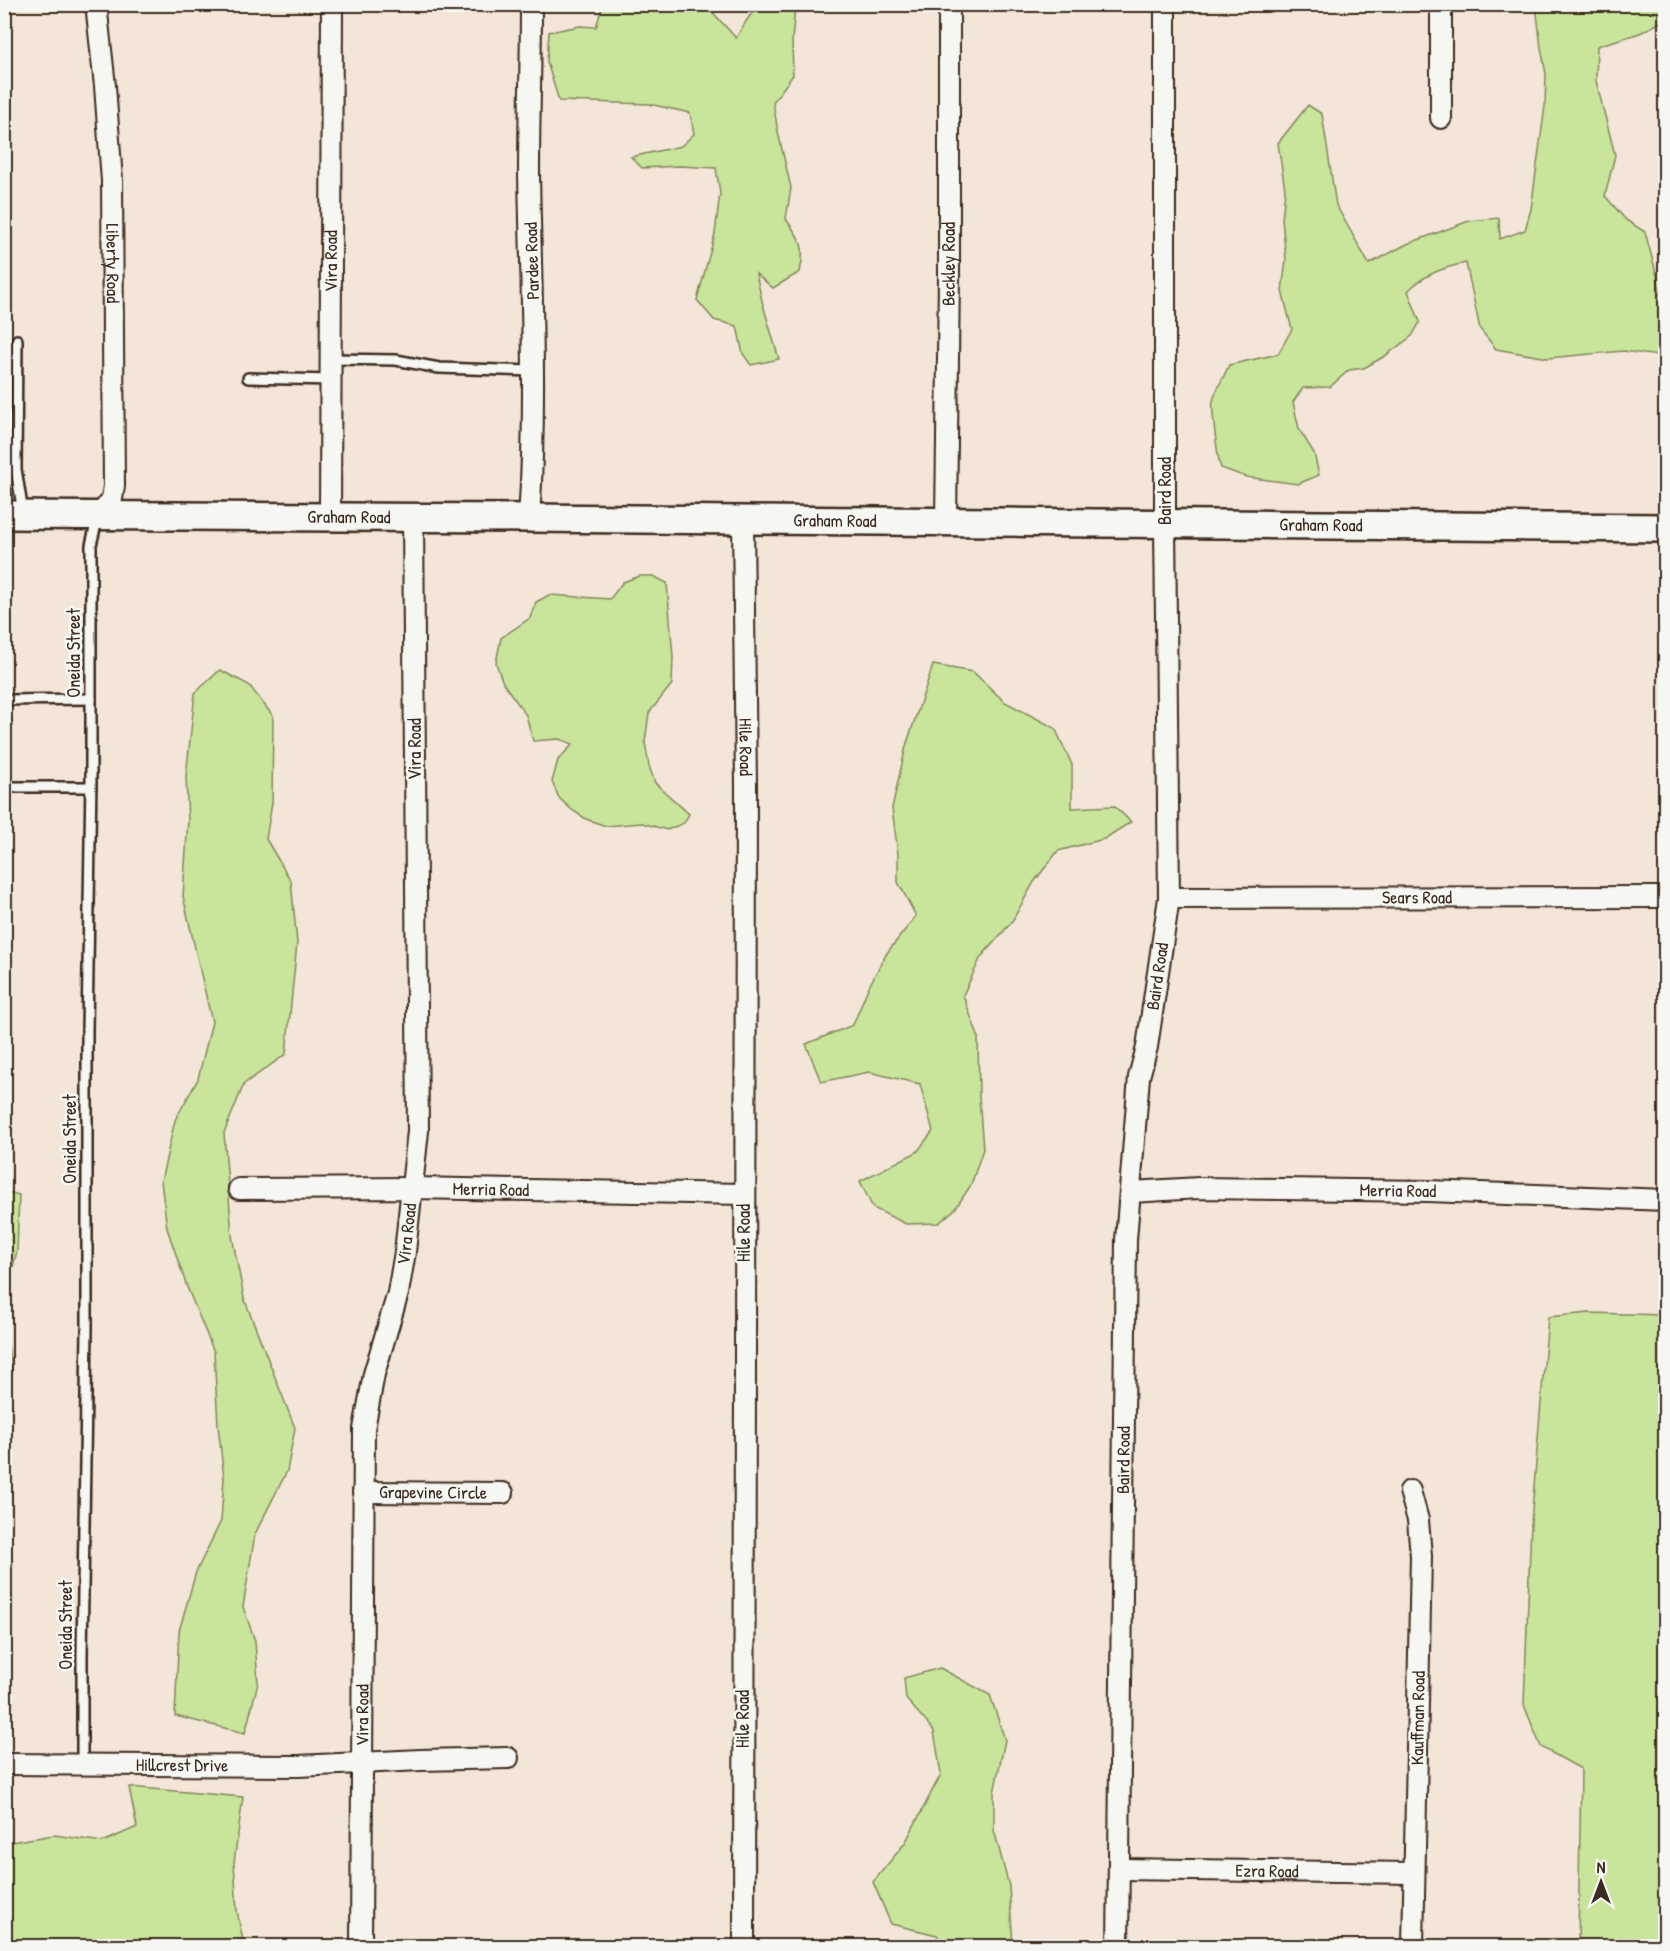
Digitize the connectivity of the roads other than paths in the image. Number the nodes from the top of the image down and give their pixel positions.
1 (96, 4) edge
2 (332, 4) edge
3 (531, 4) edge
4 (949, 4) edge
5 (1165, 4) edge
6 (1441, 4) edge
7 (1441, 118) dead end
8 (17, 340) dead end
9 (332, 359) junction
10 (533, 371) junction
11 (248, 378) dead end
12 (332, 380) junction
13 (14, 515) edge
14 (99, 516) junction
15 (330, 517) junction
16 (413, 518) junction
17 (529, 518) junction
18 (743, 520) junction
19 (946, 522) junction
20 (1165, 525) junction
21 (1665, 528) edge
22 (91, 699) junction
23 (4, 700) edge
24 (4, 787) edge
25 (91, 787) junction
26 (1665, 897) edge
27 (1169, 898) junction
28 (413, 1188) junction
29 (239, 1189) dead end
30 (1131, 1192) junction
31 (744, 1194) junction
32 (1665, 1200) edge
33 (1410, 1491) dead end
34 (363, 1492) junction
35 (503, 1492) dead end
36 (508, 1758) dead end
37 (361, 1762) junction
38 (4, 1764) edge
39 (82, 1764) junction
40 (1120, 1869) junction
41 (1413, 1873) junction
42 (361, 1947) edge
43 (744, 1947) edge
44 (1118, 1947) edge
45 (1413, 1947) edge

1 - 14 street, Liberty Road
2 - 9 street, Vira Road
3 - 10 street, Pardee Road
4 - 19 street, Beckley Road
5 - 20 street, Baird Road
6 - 7 street
8 - 13 lane
9 - 10 lane
9 - 12 street, Vira Road
10 - 17 street, Pardee Road
11 - 12 lane
12 - 15 street, Vira Road
13 - 14 main road, Graham Road
14 - 15 main road, Graham Road
14 - 22 lane, Oneida Street
15 - 16 main road, Graham Road
16 - 17 main road, Graham Road
16 - 28 street, Vira Road
17 - 18 main road, Graham Road
18 - 19 main road, Graham Road
18 - 31 street, Hile Road
19 - 20 main road, Graham Road
20 - 21 main road, Graham Road
20 - 27 street, Baird Road
22 - 23 lane
22 - 25 lane, Oneida Street
24 - 25 lane
25 - 39 lane, Oneida Street
26 - 27 street, Sears Road
27 - 30 street, Baird Road
28 - 29 street, Merria Road
28 - 31 street, Merria Road
28 - 34 street, Vira Road
30 - 32 street, Merria Road
30 - 40 street, Baird Road
31 - 43 street, Hile Road
33 - 41 street, Kauffman Road
34 - 35 street, Grapevine Circle
34 - 37 street, Vira Road
36 - 37 street, Hillcrest Drive
37 - 39 street, Hillcrest Drive
37 - 42 street, Vira Road
38 - 39 street, Hillcrest Drive
40 - 41 street, Ezra Road
40 - 44 street, Baird Road
41 - 45 street, Kauffman Road

